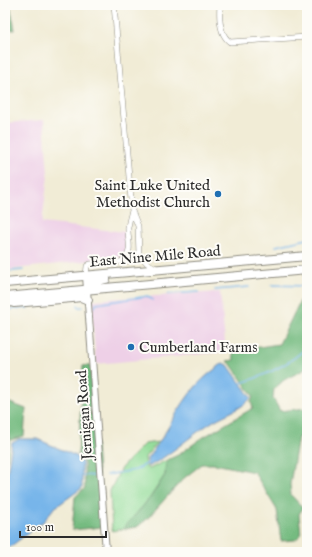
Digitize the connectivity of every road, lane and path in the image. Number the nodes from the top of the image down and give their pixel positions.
1 (114, 5) edge
2 (220, 5) edge
3 (307, 37) edge
4 (132, 211) junction
5 (139, 254) junction
6 (307, 256) edge
7 (123, 260) junction
8 (217, 264) junction
9 (159, 270) junction
10 (307, 270) edge
11 (86, 276) junction
12 (5, 283) edge
13 (87, 290) junction
14 (5, 297) edge
15 (5, 300) edge
16 (88, 300) junction
17 (106, 552) edge

1 - 4 street
2 - 3 street
4 - 5 street
4 - 7 street
5 - 7 street
5 - 9 street
6 - 8 main road, East Nine Mile Road
7 - 11 street
8 - 9 main road, East Nine Mile Road
8 - 13 main road
9 - 11 main road, East Nine Mile Road
10 - 13 main road, East Nine Mile Road
11 - 12 main road, East Nine Mile Road
11 - 13 street, Jernigan Road
13 - 14 main road, East Nine Mile Road
13 - 16 street, Jernigan Road
15 - 16 main road
16 - 17 street, Jernigan Road

